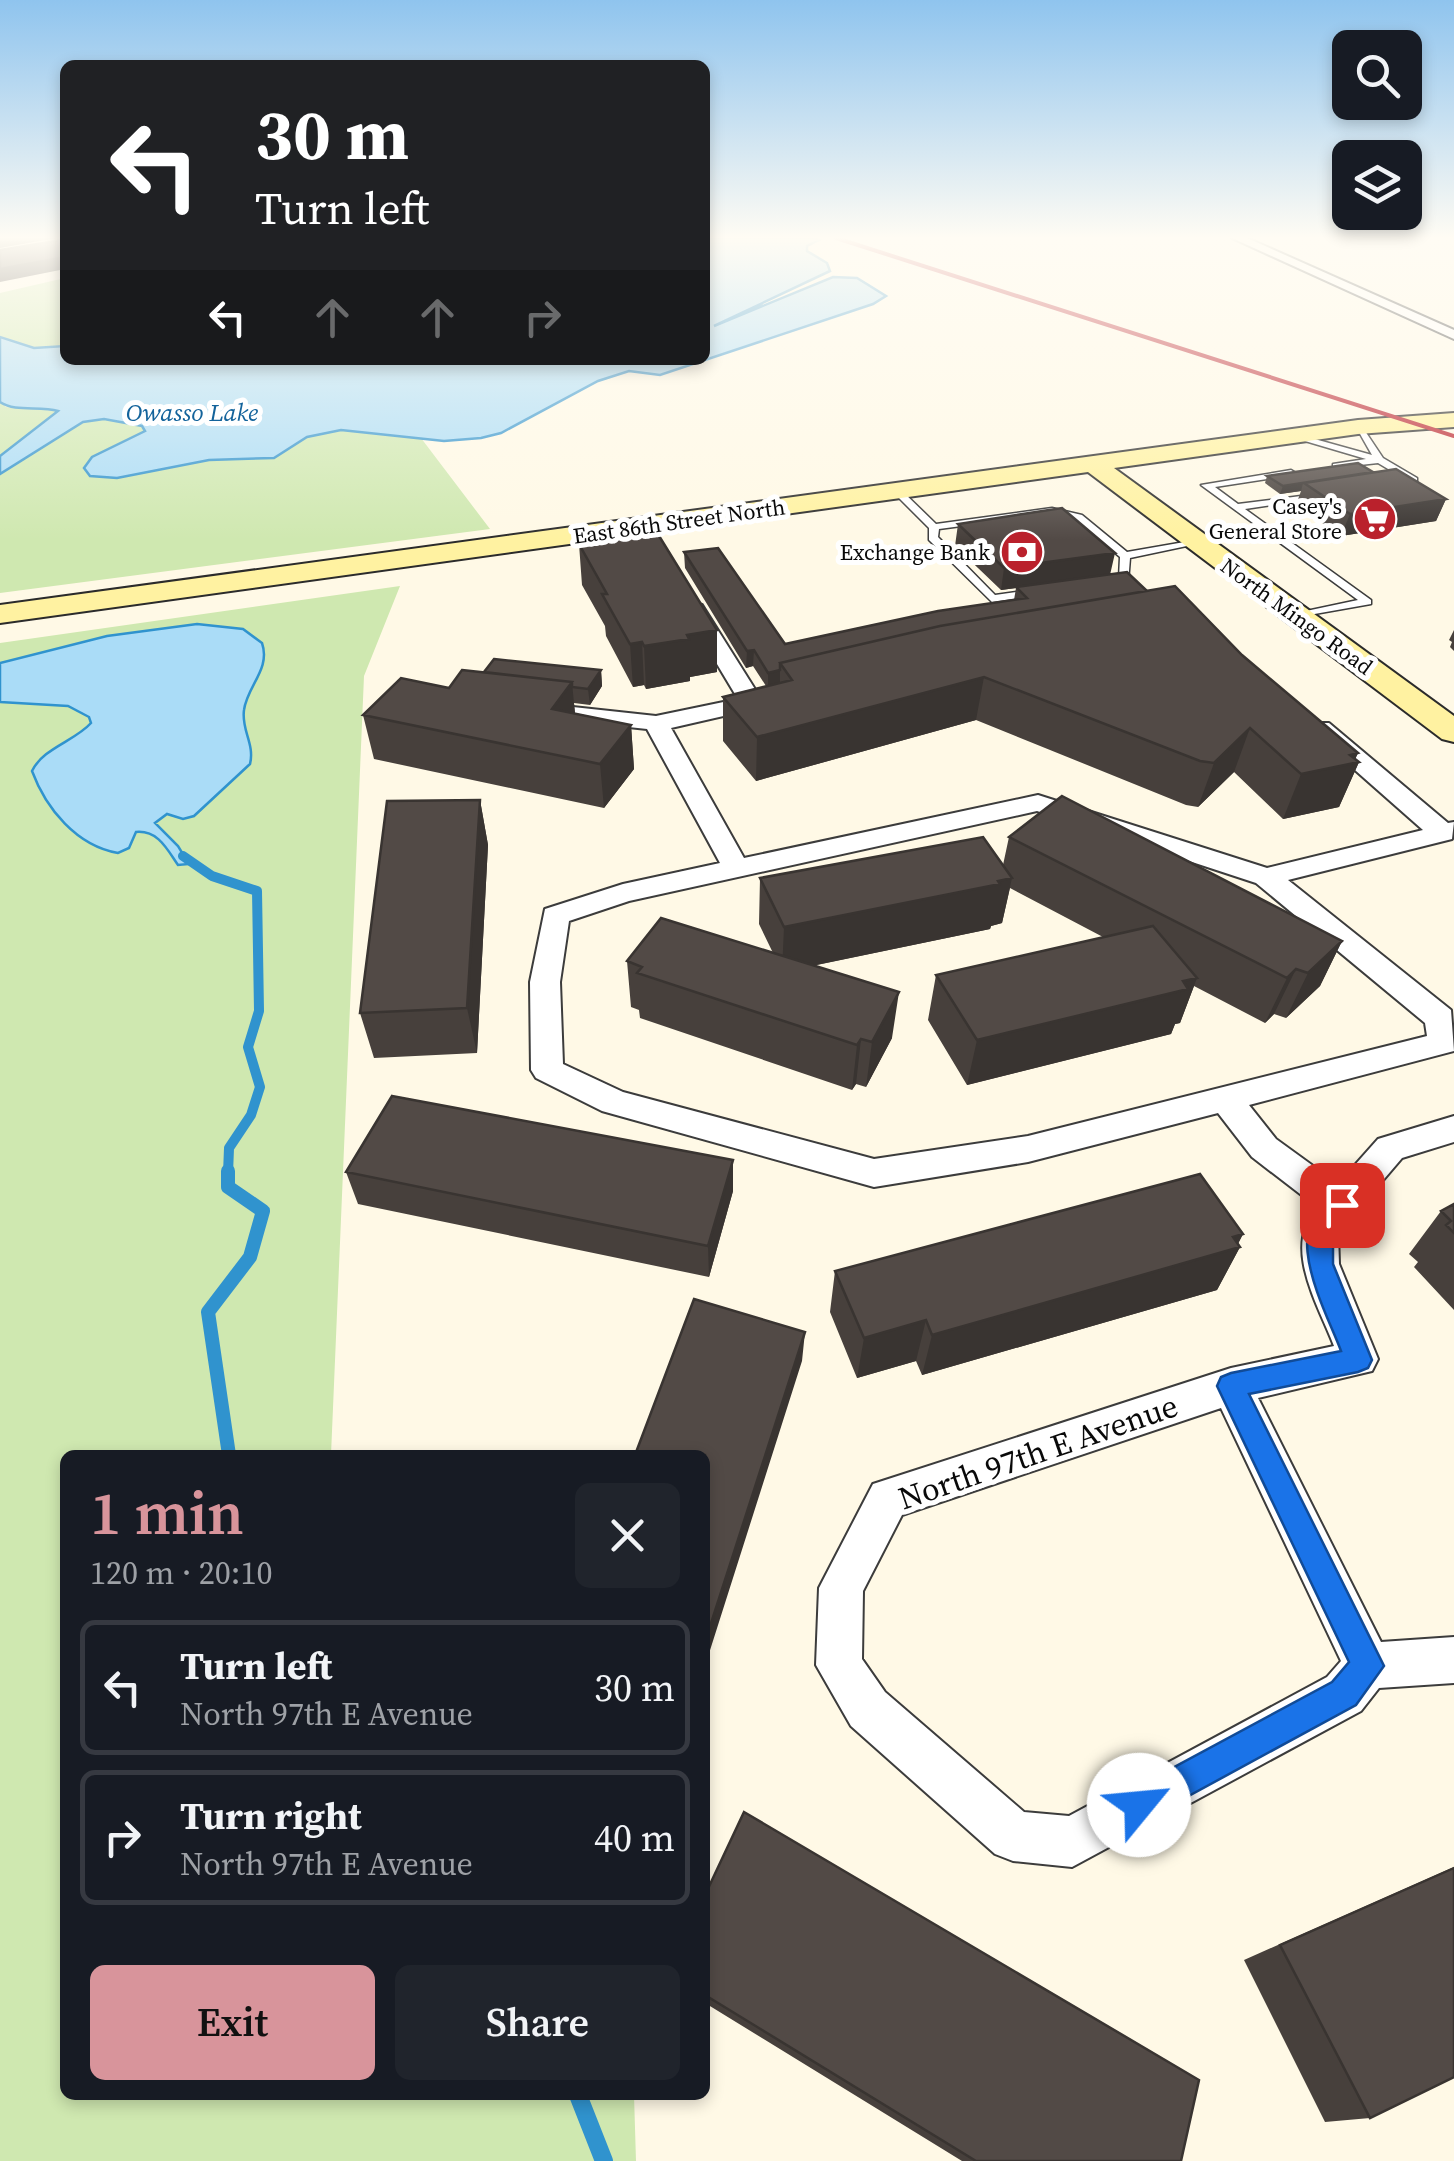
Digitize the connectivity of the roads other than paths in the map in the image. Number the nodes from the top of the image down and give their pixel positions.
1 (1454, 406) edge
2 (1454, 420) edge
3 (1358, 427) junction
4 (1293, 436) junction
5 (1380, 460) junction
6 (1093, 464) junction
7 (1322, 468) edge
8 (1303, 471) edge
9 (1379, 486) edge
10 (897, 491) junction
11 (1325, 494) edge
12 (1236, 507) junction
13 (934, 527) junction
14 (1196, 543) junction
15 (1125, 556) junction
16 (684, 591) edge
17 (0, 614) edge
18 (1296, 616) junction
19 (788, 694) edge
20 (752, 703) junction
21 (506, 706) edge
22 (1308, 716) edge
23 (656, 722) junction
24 (1454, 732) edge
25 (1449, 832) edge
26 (737, 869) junction
27 (1266, 878) junction
28 (1226, 1098) junction
29 (1454, 1129) edge
30 (1342, 1205) junction
31 (1231, 1386) junction
32 (1454, 1660) edge
33 (1368, 1666) junction

1 - 3 street, East 86th Street North
2 - 3 street, East 86th Street North
3 - 4 street, East 86th Street North
3 - 5 lane
4 - 5 lane
4 - 6 street, East 86th Street North
5 - 7 lane
5 - 9 lane
6 - 10 street, East 86th Street North
6 - 14 street, North Mingo Road
8 - 12 lane
10 - 13 lane
10 - 17 street, East 86th Street North
11 - 12 lane
12 - 18 lane
13 - 15 lane
13 - 15 lane
14 - 15 lane
14 - 18 street, North Mingo Road
16 - 20 street
18 - 24 street, North Mingo Road
19 - 20 street
20 - 23 street
21 - 23 street
22 - 25 street
23 - 26 street
25 - 27 street
26 - 27 street
26 - 28 street
27 - 28 street
28 - 30 street
29 - 30 street, North 97th E Avenue
30 - 31 street, North 97th E Avenue
31 - 33 street
31 - 33 street, North 97th E Avenue
32 - 33 street

